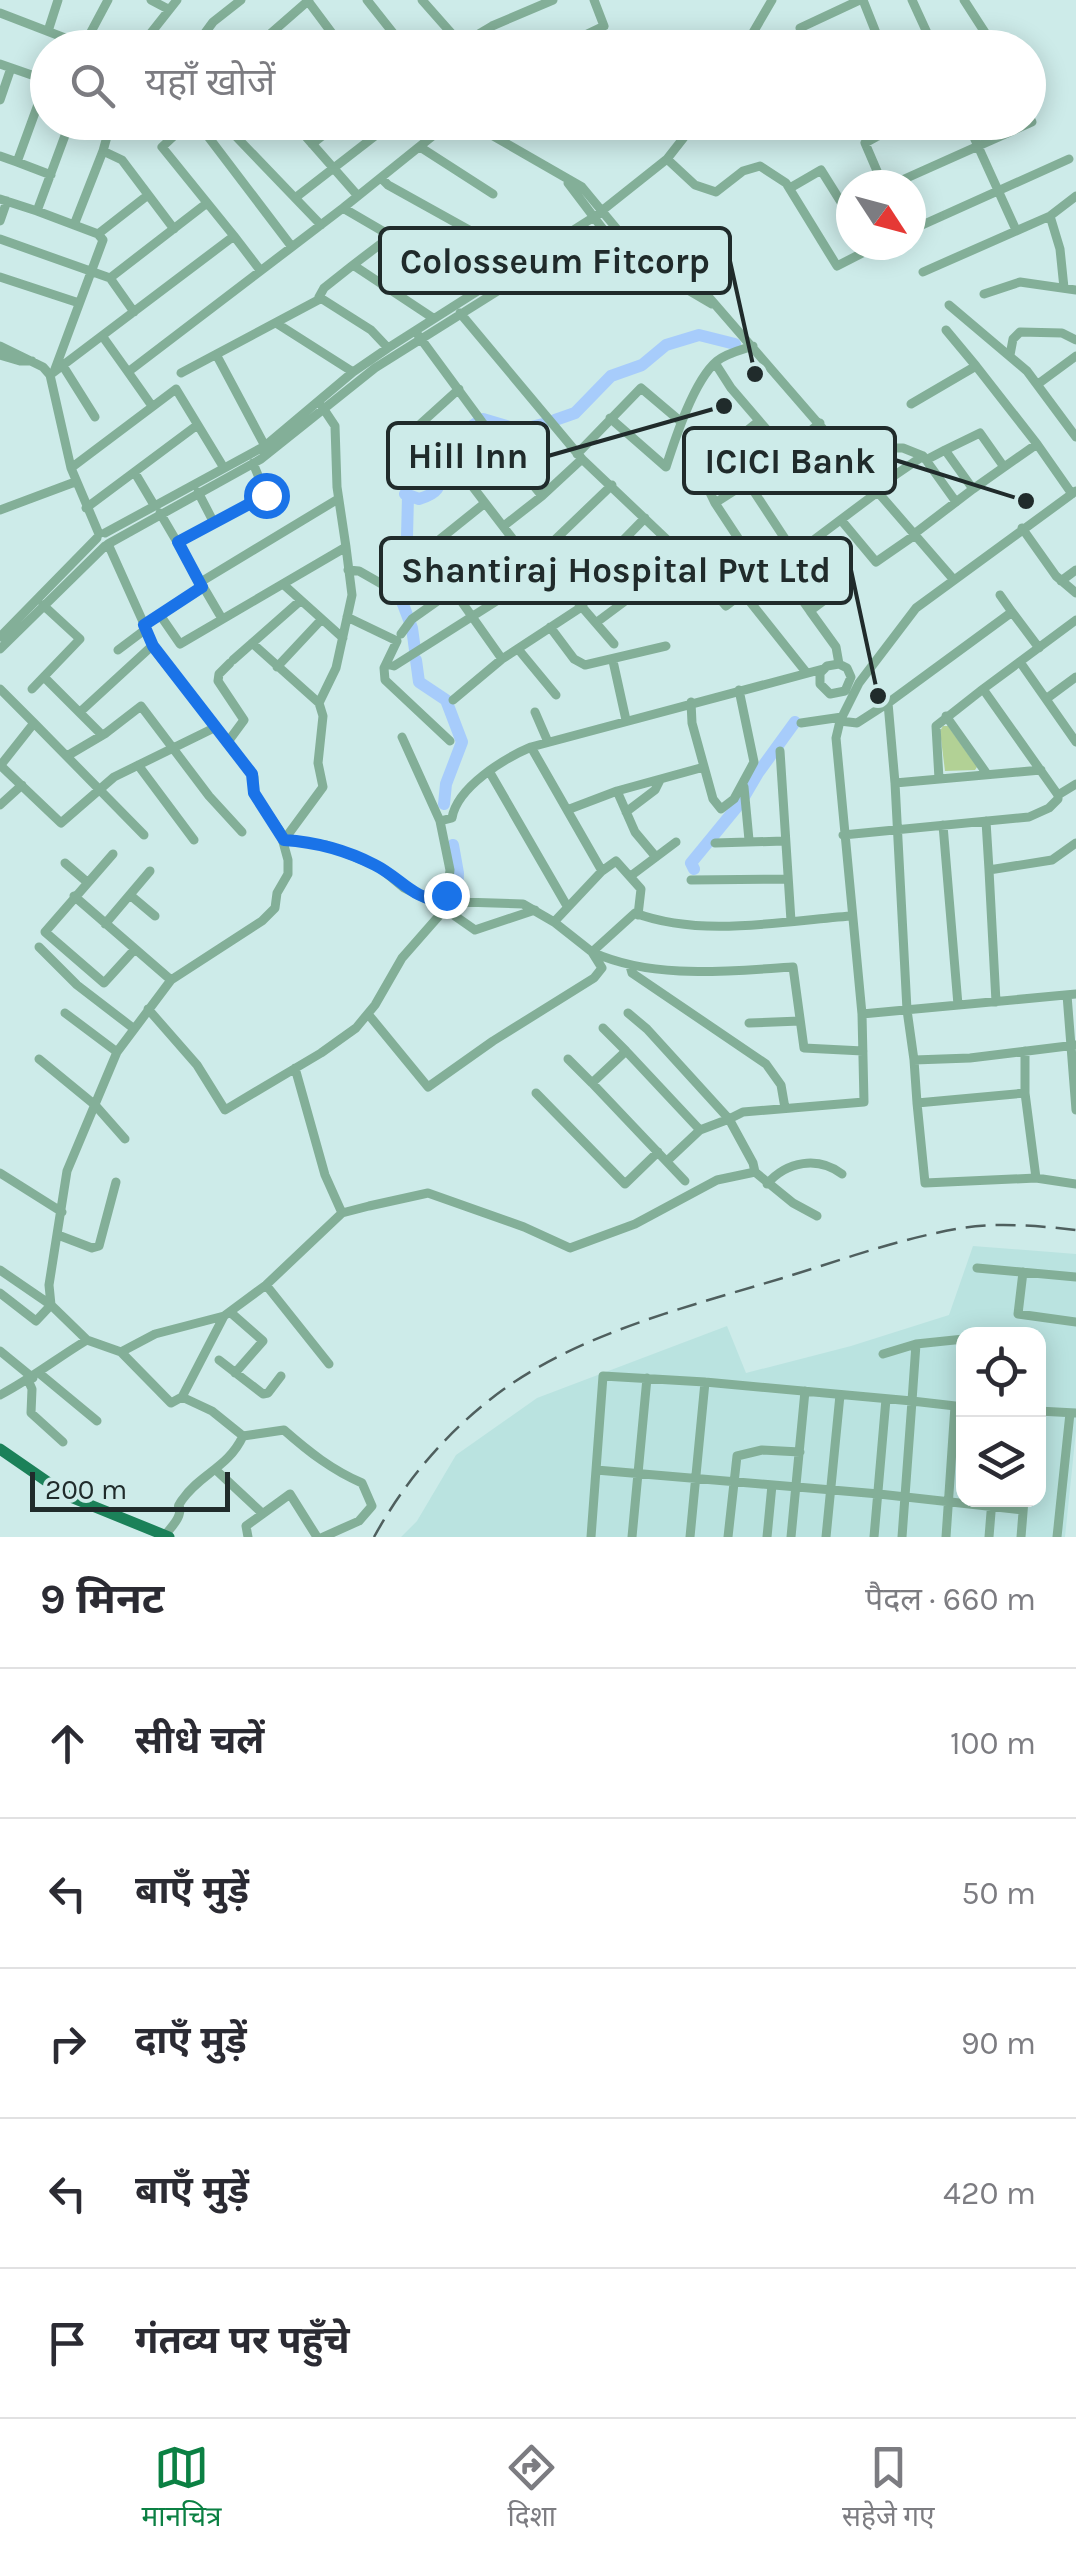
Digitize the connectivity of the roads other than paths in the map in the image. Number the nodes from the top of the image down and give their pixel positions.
1 (58, 0) edge
2 (108, 0) edge
3 (151, 0) edge
4 (177, 0) edge
5 (240, 0) edge
6 (308, 0) edge
7 (366, 0) edge
8 (422, 0) edge
9 (553, 0) edge
10 (594, 0) edge
11 (772, 0) edge
12 (861, 0) edge
13 (912, 0) edge
14 (964, 0) edge
15 (168, 9) junction
16 (0, 13) edge
17 (800, 28) dead end
18 (43, 30) edge
19 (49, 30) edge
20 (95, 30) edge
21 (152, 30) edge
22 (208, 30) edge
23 (274, 30) edge
24 (328, 30) edge
25 (391, 30) edge
26 (446, 30) edge
27 (490, 30) edge
28 (596, 30) edge
29 (754, 30) edge
30 (874, 30) edge
31 (926, 30) edge
32 (983, 30) edge
33 (0, 64) edge
34 (11, 68) junction
35 (30, 73) edge
36 (0, 100) edge
37 (30, 126) edge
38 (64, 140) edge
39 (105, 140) edge
40 (170, 140) edge
41 (211, 140) edge
42 (239, 140) edge
43 (309, 140) edge
44 (317, 140) edge
45 (370, 140) edge
46 (428, 140) edge
47 (499, 140) edge
48 (682, 140) edge
49 (870, 140) edge
50 (974, 140) edge
51 (991, 140) edge
52 (312, 144) junction
53 (977, 146) junction
54 (420, 147) junction
55 (102, 151) junction
56 (0, 156) edge
57 (1069, 158) dead end
58 (667, 159) junction
59 (17, 162) junction
60 (334, 169) junction
61 (877, 170) edge
62 (924, 170) edge
63 (51, 175) junction
64 (381, 178) junction
65 (790, 188) junction
66 (836, 189) edge
67 (997, 190) junction
68 (493, 194) dead end
69 (148, 195) junction
70 (358, 196) junction
71 (1076, 196) edge
72 (295, 198) junction
73 (3, 200) edge
74 (207, 203) junction
75 (344, 208) junction
76 (38, 211) junction
77 (598, 214) junction
78 (1050, 216) junction
79 (0, 221) edge
80 (926, 223) edge
81 (74, 224) junction
82 (321, 225) junction
83 (174, 229) junction
84 (1016, 230) junction
85 (98, 234) junction
86 (606, 234) junction
87 (234, 236) junction
88 (391, 236) junction
89 (0, 239) edge
90 (292, 246) junction
91 (847, 260) edge
92 (352, 265) junction
93 (260, 270) junction
94 (514, 270) junction
95 (923, 272) dead end
96 (90, 274) junction
97 (0, 277) edge
98 (110, 278) junction
99 (1064, 288) junction
100 (479, 290) junction
101 (1076, 290) edge
102 (984, 294) dead end
103 (320, 299) junction
104 (80, 303) junction
105 (712, 304) junction
106 (950, 306) dead end
107 (134, 312) junction
108 (460, 312) junction
109 (434, 318) junction
110 (276, 323) junction
111 (946, 330) dead end
112 (418, 334) junction
113 (103, 337) junction
114 (1076, 340) edge
115 (0, 346) edge
116 (753, 346) junction
117 (388, 348) junction
118 (0, 355) edge
119 (1010, 355) junction
120 (217, 356) junction
121 (1076, 356) edge
122 (32, 362) junction
123 (714, 363) junction
124 (63, 366) junction
125 (976, 366) junction
126 (128, 372) junction
127 (353, 372) junction
128 (180, 374) dead end
129 (50, 376) junction
130 (1038, 384) junction
131 (459, 389) junction
132 (911, 404) dead end
133 (321, 405) junction
134 (152, 406) junction
135 (1076, 412) edge
136 (95, 417) dead end
137 (610, 418) junction
138 (1064, 420) junction
139 (680, 421) junction
140 (759, 421) junction
141 (423, 422) junction
142 (820, 424) junction
143 (196, 426) junction
144 (1076, 436) edge
145 (1037, 444) junction
146 (265, 446) junction
147 (726, 449) junction
148 (945, 450) junction
149 (786, 452) junction
150 (580, 456) junction
151 (924, 458) junction
152 (253, 464) junction
153 (1004, 467) junction
154 (71, 468) junction
155 (224, 468) junction
156 (858, 468) junction
157 (135, 473) junction
158 (75, 482) junction
159 (421, 482) dead end
160 (748, 482) junction
161 (612, 486) junction
162 (877, 490) junction
163 (973, 490) junction
164 (1073, 490) edge
165 (198, 492) junction
166 (266, 495) junction
167 (542, 496) junction
168 (338, 499) junction
169 (715, 502) junction
170 (956, 502) junction
171 (485, 504) junction
172 (86, 508) junction
173 (157, 509) junction
174 (0, 510) edge
175 (272, 512) dead end
176 (646, 518) junction
177 (841, 520) junction
178 (213, 521) junction
179 (504, 525) junction
180 (1022, 528) junction
181 (915, 535) junction
182 (103, 539) junction
183 (178, 542) junction
184 (810, 543) junction
185 (346, 546) junction
186 (611, 553) junction
187 (681, 553) junction
188 (795, 554) junction
189 (419, 556) dead end
190 (778, 566) junction
191 (547, 569) junction
192 (348, 570) junction
193 (1076, 570) edge
194 (764, 576) junction
195 (954, 580) junction
196 (1060, 581) junction
197 (284, 584) junction
198 (200, 585) junction
199 (645, 586) junction
200 (568, 590) junction
201 (394, 591) dead end
202 (454, 591) junction
203 (743, 592) junction
204 (1076, 593) edge
205 (1000, 595) dead end
206 (300, 601) junction
207 (43, 605) junction
208 (582, 606) junction
209 (810, 611) junction
210 (1012, 612) junction
211 (160, 615) junction
212 (221, 618) junction
213 (347, 618) junction
214 (472, 618) junction
215 (321, 620) junction
216 (1076, 620) edge
217 (598, 622) junction
218 (145, 627) junction
219 (550, 628) junction
220 (401, 634) dead end
221 (0, 637) edge
222 (343, 638) junction
223 (252, 643) junction
224 (614, 644) dead end
225 (153, 646) junction
226 (666, 646) dead end
227 (1039, 648) junction
228 (0, 649) edge
229 (518, 649) junction
230 (118, 650) dead end
231 (502, 660) junction
232 (613, 661) junction
233 (1020, 662) junction
234 (386, 664) junction
235 (839, 664) junction
236 (278, 667) junction
237 (823, 669) junction
238 (806, 672) junction
239 (44, 677) junction
240 (1076, 678) edge
241 (855, 683) junction
242 (32, 689) dead end
243 (983, 689) junction
244 (0, 690) edge
245 (740, 690) junction
246 (556, 695) dead end
247 (133, 696) dead end
248 (1046, 699) junction
249 (453, 700) dead end
250 (690, 702) junction
251 (318, 703) junction
252 (888, 703) junction
253 (141, 706) junction
254 (80, 712) junction
255 (535, 712) dead end
256 (946, 716) junction
257 (841, 719) junction
258 (626, 720) junction
259 (34, 723) junction
260 (801, 723) dead end
261 (216, 727) junction
262 (102, 736) junction
263 (402, 737) dead end
264 (450, 741) dead end
265 (548, 742) junction
266 (1076, 742) edge
267 (227, 743) junction
268 (531, 747) junction
269 (174, 748) junction
270 (780, 750) dead end
271 (67, 756) junction
272 (138, 765) junction
273 (0, 766) edge
274 (704, 767) junction
275 (1041, 770) junction
276 (489, 771) junction
277 (986, 774) junction
278 (939, 778) junction
279 (660, 780) junction
280 (895, 783) junction
281 (1076, 784) edge
282 (22, 785) junction
283 (99, 788) junction
284 (617, 791) junction
285 (744, 792) junction
286 (1058, 795) junction
287 (0, 805) edge
288 (567, 810) junction
289 (626, 812) junction
290 (440, 821) junction
291 (986, 822) junction
292 (943, 826) junction
293 (898, 829) junction
294 (242, 832) dead end
295 (144, 835) dead end
296 (844, 835) junction
297 (194, 840) dead end
298 (284, 840) junction
299 (748, 840) junction
300 (784, 841) junction
301 (676, 842) dead end
302 (715, 843) dead end
303 (1076, 843) edge
304 (112, 854) dead end
305 (656, 857) junction
306 (65, 863) dead end
307 (602, 870) junction
308 (989, 870) junction
309 (150, 872) dead end
310 (632, 875) junction
311 (787, 879) junction
312 (691, 880) dead end
313 (87, 882) junction
314 (130, 895) junction
315 (74, 896) junction
316 (445, 905) junction
317 (567, 906) junction
318 (535, 910) junction
319 (638, 914) junction
320 (155, 916) dead end
321 (851, 916) junction
322 (791, 921) junction
323 (554, 922) junction
324 (105, 924) junction
325 (38, 948) dead end
326 (135, 949) junction
327 (592, 952) junction
328 (630, 966) junction
329 (170, 980) junction
330 (1070, 995) edge
331 (996, 1002) junction
332 (958, 1005) junction
333 (148, 1009) junction
334 (908, 1010) junction
335 (628, 1013) dead end
336 (65, 1014) dead end
337 (368, 1014) junction
338 (862, 1014) junction
339 (800, 1021) junction
340 (750, 1023) dead end
341 (133, 1028) junction
342 (603, 1028) dead end
343 (1073, 1045) edge
344 (863, 1050) junction
345 (626, 1051) junction
346 (1025, 1051) junction
347 (117, 1052) junction
348 (39, 1058) dead end
349 (568, 1060) dead end
350 (914, 1060) junction
351 (295, 1068) junction
352 (592, 1083) junction
353 (1025, 1092) junction
354 (536, 1093) dead end
355 (917, 1103) junction
356 (95, 1104) junction
357 (785, 1108) junction
358 (1076, 1110) edge
359 (728, 1119) junction
360 (700, 1130) junction
361 (125, 1139) dead end
362 (658, 1152) junction
363 (667, 1161) junction
364 (754, 1172) junction
365 (0, 1173) edge
366 (842, 1174) dead end
367 (1036, 1178) junction
368 (685, 1180) dead end
369 (116, 1182) dead end
370 (767, 1184) junction
371 (1076, 1184) edge
372 (62, 1212) junction
373 (342, 1213) junction
374 (817, 1216) dead end
375 (58, 1236) junction
376 (977, 1268) dead end
377 (0, 1270) edge
378 (1023, 1272) junction
379 (1076, 1277) edge
380 (266, 1285) junction
381 (0, 1293) edge
382 (51, 1304) junction
383 (227, 1314) junction
384 (1076, 1322) edge
385 (87, 1340) junction
386 (956, 1340) edge
387 (916, 1344) junction
388 (0, 1350) edge
389 (121, 1352) junction
390 (884, 1354) dead end
391 (219, 1360) dead end
392 (329, 1364) dead end
393 (235, 1372) junction
394 (280, 1376) dead end
395 (33, 1377) junction
396 (647, 1378) junction
397 (705, 1382) junction
398 (805, 1391) junction
399 (840, 1394) junction
400 (0, 1395) edge
401 (182, 1397) junction
402 (886, 1399) junction
403 (912, 1402) junction
404 (956, 1406) edge
405 (1046, 1411) edge
406 (1073, 1413) edge
407 (958, 1417) edge
408 (97, 1421) dead end
409 (243, 1436) junction
410 (63, 1442) dead end
411 (0, 1449) edge
412 (800, 1452) junction
413 (596, 1470) junction
414 (218, 1471) junction
415 (636, 1474) junction
416 (696, 1478) junction
417 (734, 1482) junction
418 (772, 1485) junction
419 (797, 1487) junction
420 (831, 1490) junction
421 (880, 1494) junction
422 (905, 1497) junction
423 (948, 1502) junction
424 (956, 1502) edge
425 (992, 1507) edge
426 (1024, 1507) edge
427 (262, 1513) junction
428 (167, 1536) edge
429 (248, 1537) edge
430 (320, 1537) edge
431 (591, 1537) edge
432 (632, 1537) edge
433 (690, 1537) edge
434 (728, 1537) edge
435 (767, 1537) edge
436 (790, 1537) edge
437 (826, 1537) edge
438 (874, 1537) edge
439 (902, 1537) edge
440 (946, 1537) edge
441 (989, 1537) edge
442 (1021, 1537) edge
443 (1057, 1537) edge

1 - 19 street
2 - 20 street
3 - 15 street
4 - 15 street
5 - 22 street
6 - 23 street
6 - 24 street
7 - 25 street
8 - 26 street
9 - 27 street
10 - 28 street
11 - 29 street
12 - 17 street
12 - 30 street
13 - 31 street
14 - 32 street
15 - 21 street
16 - 18 street
33 - 34 street
34 - 35 street
34 - 36 street
37 - 59 street
38 - 63 street
39 - 55 street
40 - 74 street
41 - 90 street
42 - 72 street
43 - 52 street
44 - 52 street
45 - 60 street
46 - 54 street
47 - 77 street
48 - 58 street
49 - 61 street
50 - 53 street
51 - 53 street
52 - 60 street
53 - 62 street
53 - 67 street
54 - 64 street
54 - 68 street
55 - 69 street
55 - 81 street
56 - 59 street
57 - 67 street
58 - 65 street
58 - 77 street
59 - 63 street
60 - 70 street
60 - 72 street
63 - 76 street
64 - 70 street
64 - 94 street
65 - 66 street
65 - 91 street
67 - 80 street
67 - 84 street
69 - 83 street
69 - 85 street
70 - 75 street
71 - 78 street
72 - 82 street
73 - 76 street
73 - 79 street
74 - 83 street
74 - 87 street
75 - 82 street
75 - 88 street
76 - 81 street
77 - 86 street
77 - 94 street
77 - 105 street
78 - 84 street
78 - 99 street
81 - 85 street
82 - 90 street
83 - 98 street
84 - 95 street
85 - 96 street
86 - 105 street
86 - 108 street
87 - 93 street
87 - 107 street
88 - 92 street
88 - 100 street
89 - 96 street
90 - 93 street
92 - 103 street
92 - 109 street
93 - 126 street
94 - 100 street
96 - 98 street
96 - 104 street
97 - 104 street
98 - 107 street
99 - 101 street
99 - 102 street
100 - 109 street
103 - 110 street
103 - 117 street
104 - 129 street
105 - 116 street
106 - 119 street
107 - 113 street
108 - 112 street
108 - 150 street
109 - 112 street
110 - 120 street
110 - 127 street
111 - 125 street
112 - 117 street
112 - 131 street
112 - 133 street
113 - 124 street
113 - 126 street
114 - 119 street
115 - 122 street
116 - 123 street
116 - 142 street
117 - 127 street
118 - 122 street
119 - 130 street
120 - 128 street
120 - 146 street
121 - 130 street
122 - 129 street
123 - 139 street
123 - 140 street
124 - 129 street
124 - 136 street
125 - 132 street
125 - 145 street
126 - 134 street
127 - 133 street
129 - 154 street
130 - 138 street
131 - 141 street
131 - 167 street
133 - 146 street
133 - 152 street
133 - 168 street
134 - 143 street
134 - 154 street
135 - 138 street
137 - 139 street
137 - 139 street
137 - 150 street
138 - 144 street
140 - 147 street
140 - 149 street
141 - 159 street
141 - 171 street
142 - 149 street
142 - 156 street
143 - 155 street
143 - 157 street
145 - 153 street
145 - 164 street
146 - 155 street
147 - 160 street
147 - 169 street
148 - 151 street
148 - 153 street
148 - 163 street
149 - 160 street
150 - 161 street
150 - 167 street
151 - 156 street
151 - 162 street
151 - 170 street
152 - 165 street
152 - 166 street
153 - 163 street
154 - 158 street
155 - 173 street
156 - 162 street
157 - 172 street
157 - 173 street
158 - 172 street
158 - 174 street
160 - 169 street
160 - 188 street
161 - 176 street
161 - 191 street
162 - 177 street
162 - 181 street
163 - 170 street
164 - 180 street
165 - 173 street
165 - 178 street
166 - 175 street
166 - 178 street
167 - 179 street
168 - 185 street
168 - 198 street
169 - 194 street
170 - 181 street
171 - 179 street
171 - 189 street
172 - 182 street
173 - 182 street
173 - 183 street
176 - 186 street
176 - 187 street
177 - 181 street
177 - 184 street
178 - 183 street
179 - 202 street
180 - 195 street
180 - 196 street
181 - 195 street
182 - 207 street
182 - 218 street
182 - 221 street
183 - 198 street
184 - 188 street
184 - 209 street
185 - 192 street
185 - 197 street
186 - 199 street
186 - 200 street
187 - 199 street
187 - 203 street
188 - 190 street
190 - 194 street
190 - 209 street
191 - 200 street
191 - 214 street
192 - 201 street
192 - 213 street
193 - 196 street
194 - 203 street
195 - 241 street
196 - 204 street
197 - 206 street
197 - 212 street
198 - 211 street
198 - 212 street
199 - 217 street
200 - 208 street
202 - 214 street
202 - 220 street
203 - 238 street
205 - 210 street
206 - 215 street
206 - 223 street
207 - 228 street
207 - 239 street
208 - 217 street
208 - 219 street
209 - 235 street
210 - 227 street
210 - 252 street
211 - 212 street
211 - 218 street
213 - 222 street
213 - 234 street
214 - 231 street
214 - 234 street
215 - 222 street
215 - 236 street
216 - 227 street
217 - 224 street
218 - 225 street
218 - 230 street
219 - 229 street
219 - 232 street
222 - 251 street
223 - 236 street
223 - 267 street
225 - 254 street
225 - 261 street
226 - 232 street
227 - 233 street
229 - 231 street
229 - 246 street
231 - 249 street
232 - 258 street
233 - 243 street
233 - 248 street
234 - 264 street
235 - 237 street
235 - 241 street
236 - 251 street
237 - 238 street
237 - 241 street
238 - 245 street
239 - 242 street
239 - 254 street
240 - 248 street
241 - 257 street
243 - 256 street
243 - 275 street
244 - 259 street
245 - 250 street
245 - 285 street
247 - 253 street
248 - 266 street
250 - 258 street
250 - 274 street
251 - 298 street
252 - 257 street
252 - 280 street
253 - 262 street
253 - 269 street
254 - 262 street
255 - 265 street
256 - 277 street
256 - 278 street
257 - 260 street
257 - 296 street
258 - 265 street
259 - 271 street
259 - 273 street
261 - 267 street
261 - 269 street
262 - 271 street
263 - 290 street
265 - 268 street
267 - 298 street
268 - 276 street
268 - 288 street
269 - 272 street
269 - 294 street
270 - 300 street
271 - 283 street
272 - 283 street
272 - 297 street
273 - 282 street
274 - 279 street
274 - 285 street
275 - 277 street
275 - 286 street
276 - 290 street
276 - 317 street
277 - 278 street
278 - 280 street
279 - 284 street
279 - 289 street
280 - 293 street
281 - 286 street
282 - 283 street
282 - 287 street
283 - 295 street
284 - 288 street
284 - 289 street
285 - 299 street
286 - 291 street
288 - 307 street
289 - 305 street
290 - 316 street
291 - 292 street
291 - 308 street
292 - 293 street
292 - 332 street
293 - 296 street
293 - 334 street
296 - 321 street
298 - 316 street
298 - 329 street
299 - 300 street
299 - 302 street
300 - 311 street
301 - 305 street
303 - 308 street
304 - 313 street
305 - 310 street
306 - 313 street
307 - 310 street
307 - 317 street
308 - 331 street
309 - 314 street
310 - 319 street
311 - 312 street
311 - 322 street
313 - 315 street
314 - 320 street
314 - 324 street
315 - 324 street
315 - 326 street
316 - 318 street
316 - 318 street
316 - 337 street
317 - 323 street
318 - 323 street
319 - 322 street
319 - 327 street
321 - 322 street
321 - 338 street
323 - 327 street
324 - 326 street
325 - 341 street
326 - 329 street
327 - 328 street
327 - 337 street
328 - 339 street
328 - 357 street
329 - 333 street
330 - 331 street
330 - 343 street
331 - 332 street
332 - 334 street
333 - 341 street
333 - 351 street
334 - 338 street
334 - 350 street
335 - 359 street
336 - 347 street
337 - 351 street
338 - 344 street
339 - 340 street
339 - 344 street
341 - 347 street
342 - 345 street
343 - 346 street
343 - 358 street
344 - 357 street
345 - 352 street
345 - 360 street
346 - 350 street
346 - 353 street
347 - 356 street
348 - 356 street
349 - 352 street
350 - 355 street
351 - 373 street
352 - 362 street
353 - 355 street
353 - 367 street
354 - 362 street
355 - 367 street
356 - 361 street
356 - 372 street
357 - 359 street
359 - 360 street
359 - 364 street
360 - 363 street
362 - 363 street
363 - 368 street
364 - 370 street
364 - 373 street
365 - 372 street
366 - 370 street
367 - 371 street
369 - 375 street
370 - 374 street
372 - 375 street
373 - 380 street
375 - 382 street
376 - 378 street
377 - 382 street
378 - 379 street
378 - 384 street
380 - 383 street
380 - 392 street
381 - 382 street
382 - 385 street
383 - 389 street
383 - 393 street
383 - 401 street
385 - 389 street
385 - 395 street
386 - 387 street
387 - 390 street
387 - 403 street
388 - 395 street
389 - 401 street
391 - 393 street
393 - 394 street
395 - 400 street
395 - 408 street
395 - 410 street
396 - 397 street
396 - 413 street
396 - 415 street
397 - 398 street
397 - 416 street
398 - 399 street
398 - 412 street
399 - 402 street
399 - 420 street
401 - 409 street
402 - 403 street
402 - 421 street
403 - 404 street
403 - 422 street
405 - 406 street
406 - 443 street
407 - 423 street
409 - 414 street
409 - 430 street
411 - 428 main road
412 - 417 street
412 - 419 street
413 - 415 street
413 - 431 street
414 - 427 street
414 - 428 street
415 - 416 street
415 - 432 street
416 - 417 street
416 - 433 street
417 - 418 street
417 - 434 street
418 - 419 street
418 - 435 street
419 - 420 street
419 - 436 street
420 - 421 street
420 - 437 street
421 - 422 street
421 - 438 street
422 - 423 street
422 - 439 street
423 - 424 street
423 - 440 street
425 - 441 street
426 - 442 street
427 - 429 street
427 - 430 street

